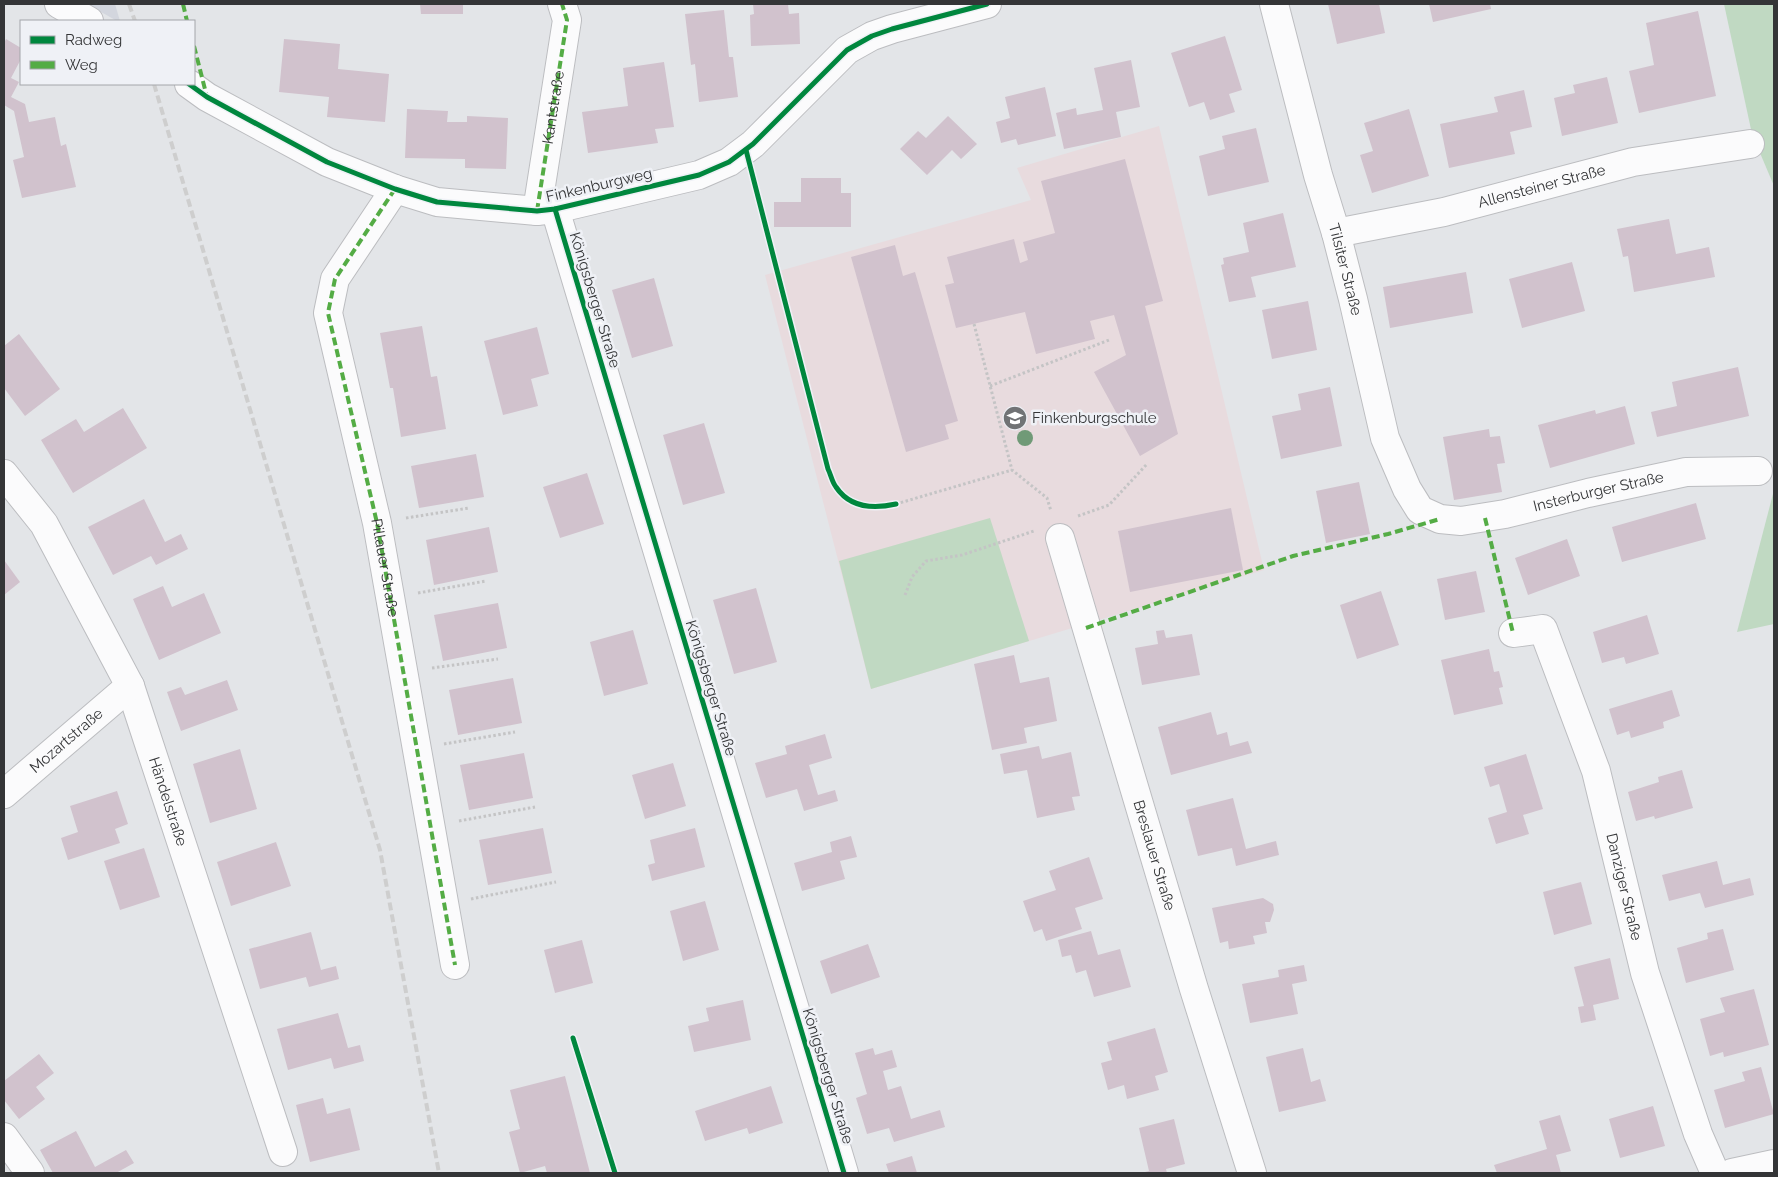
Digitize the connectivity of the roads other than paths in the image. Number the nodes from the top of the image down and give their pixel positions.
1 (59, 4) edge
2 (562, 4) edge
3 (987, 4) edge
4 (1274, 4) edge
5 (87, 20) edge
6 (189, 85) edge
7 (1750, 144) dead end
8 (395, 189) junction
9 (546, 210) junction
10 (1336, 233) junction
11 (1758, 471) dead end
12 (4, 474) edge
13 (1440, 519) joint
14 (1058, 531) road end
15 (1513, 633) dead end
16 (130, 686) junction
17 (4, 794) edge
18 (455, 965) dead end
19 (4, 1137) edge
20 (282, 1152) dead end
21 (1774, 1164) edge
22 (30, 1173) edge
23 (844, 1173) edge
24 (1252, 1173) edge
25 (1715, 1173) edge
26 (1732, 1173) edge

1 - 5 street
2 - 9 street, Kantstraße
3 - 9 street, Finkenburgweg
4 - 10 street, Tilsiter Straße
6 - 8 street, Finkenburgweg
7 - 10 street, Allensteiner Straße
8 - 9 street, Finkenburgweg
8 - 18 street, Pillauer Straße
9 - 23 street, Königsberger Straße
10 - 13 street, Tilsiter Straße
11 - 13 street, Insterburger Straße
12 - 16 street, Händelstraße
14 - 24 street, Breslauer Straße
15 - 25 street, Danziger Straße
16 - 17 street, Mozartstraße
16 - 20 street, Händelstraße
19 - 22 street
21 - 26 street

